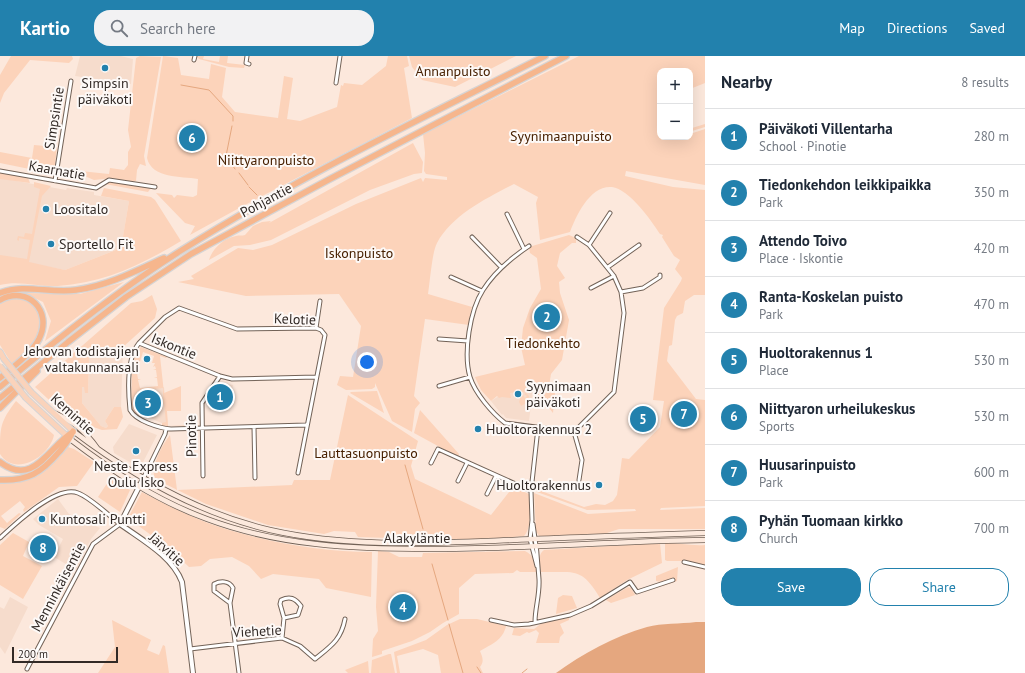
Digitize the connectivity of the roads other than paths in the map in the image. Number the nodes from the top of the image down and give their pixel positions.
1 (247, 56) edge
2 (340, 56) edge
3 (545, 56) edge
4 (566, 56) edge
5 (572, 56) edge
6 (249, 64) dead end
7 (550, 64) junction
8 (71, 81) dead end
9 (336, 83) dead end
10 (0, 171) edge
11 (55, 181) junction
12 (155, 187) dead end
13 (610, 213) dead end
14 (507, 214) dead end
15 (472, 237) dead end
16 (577, 238) dead end
17 (589, 245) junction
18 (639, 245) dead end
19 (529, 246) dead end
20 (524, 249) junction
21 (181, 250) junction
22 (500, 267) junction
23 (608, 267) junction
24 (660, 275) dead end
25 (614, 276) junction
26 (451, 277) dead end
27 (591, 288) dead end
28 (482, 291) junction
29 (621, 292) junction
30 (0, 293) edge
31 (0, 300) edge
32 (320, 301) dead end
33 (316, 328) junction
34 (439, 340) dead end
35 (468, 341) junction
36 (68, 342) junction
37 (139, 344) junction
38 (0, 352) edge
39 (0, 366) edge
40 (220, 376) junction
41 (316, 377) junction
42 (470, 377) junction
43 (0, 378) edge
44 (439, 386) dead end
45 (0, 387) edge
46 (0, 398) edge
47 (0, 408) edge
48 (52, 412) junction
49 (306, 425) junction
50 (254, 427) junction
51 (202, 428) junction
52 (538, 428) junction
53 (166, 429) junction
54 (73, 432) junction
55 (574, 432) junction
56 (68, 437) junction
57 (99, 451) junction
58 (0, 462) edge
59 (431, 463) dead end
60 (467, 463) junction
61 (298, 473) dead end
62 (204, 476) dead end
63 (496, 476) junction
64 (255, 478) dead end
65 (143, 479) junction
66 (0, 480) edge
67 (579, 480) dead end
68 (458, 481) dead end
69 (139, 486) junction
70 (531, 491) junction
71 (487, 494) dead end
72 (120, 524) junction
73 (705, 533) edge
74 (0, 538) edge
75 (533, 539) junction
76 (705, 540) edge
77 (534, 547) junction
78 (684, 562) dead end
79 (705, 567) edge
80 (673, 580) dead end
81 (230, 603) junction
82 (284, 618) junction
83 (345, 619) dead end
84 (491, 620) dead end
85 (535, 622) junction
86 (282, 638) junction
87 (236, 643) junction
88 (190, 649) junction
89 (28, 669) dead end
90 (193, 673) edge
91 (239, 673) edge

1 - 6 street
2 - 9 street
3 - 21 highway, Pohjantie
4 - 7 highway, Pohjantie
5 - 7 highway
7 - 36 highway, Pohjantie
8 - 11 street, Simpsintie
10 - 11 street, Kaarnatie
11 - 12 street, Kaarnatie
13 - 17 street
14 - 20 street
15 - 22 street
16 - 17 street
17 - 23 street
18 - 23 street
19 - 20 street
20 - 22 street
21 - 30 highway
21 - 45 highway, Pohjantie
22 - 28 street
23 - 25 street
24 - 29 street
25 - 27 street
25 - 29 street
26 - 28 street
28 - 35 street
29 - 55 street
31 - 43 highway
32 - 33 street
33 - 37 street, Kelotie
33 - 41 street, Kelotie
34 - 35 street
35 - 42 street
36 - 46 highway, Pohjantie
36 - 47 highway
37 - 40 street, Iskontie
37 - 53 street, Iskontie
38 - 48 main road, Kemintie, bridge
39 - 56 main road, Kemintie, bridge
40 - 41 street, Iskontie
40 - 51 street, Pinotie
41 - 49 street, Kelotie
42 - 44 street
42 - 52 street
48 - 54 main road, Kemintie
48 - 57 main road
49 - 50 street
49 - 61 street, Kelotie
50 - 51 street
50 - 64 street
51 - 53 street
51 - 62 street, Pinotie
52 - 55 street
52 - 70 street
53 - 65 street
54 - 56 highway
54 - 57 main road, Kemintie
55 - 67 street
56 - 58 highway
56 - 66 highway
56 - 69 main road, Kemintie
57 - 65 main road, Kemintie
59 - 60 street
60 - 63 street
60 - 68 street
63 - 70 street
63 - 71 street
65 - 69 street
65 - 75 main road, Alakyläntie
69 - 72 street
69 - 77 main road, Alakyläntie
70 - 75 street
72 - 74 street
72 - 88 street, Järvitie
72 - 89 street, Menninkäisentie
73 - 75 main road, Alakyläntie
75 - 77 street
76 - 77 main road, Alakyläntie
77 - 85 street
78 - 79 street
80 - 85 street
81 - 81 street
81 - 87 street
82 - 82 street
82 - 86 street
83 - 86 street, Viehetie
84 - 85 street
86 - 87 street, Viehetie
87 - 88 street, Viehetie
87 - 91 street
88 - 90 street, Järvitie

